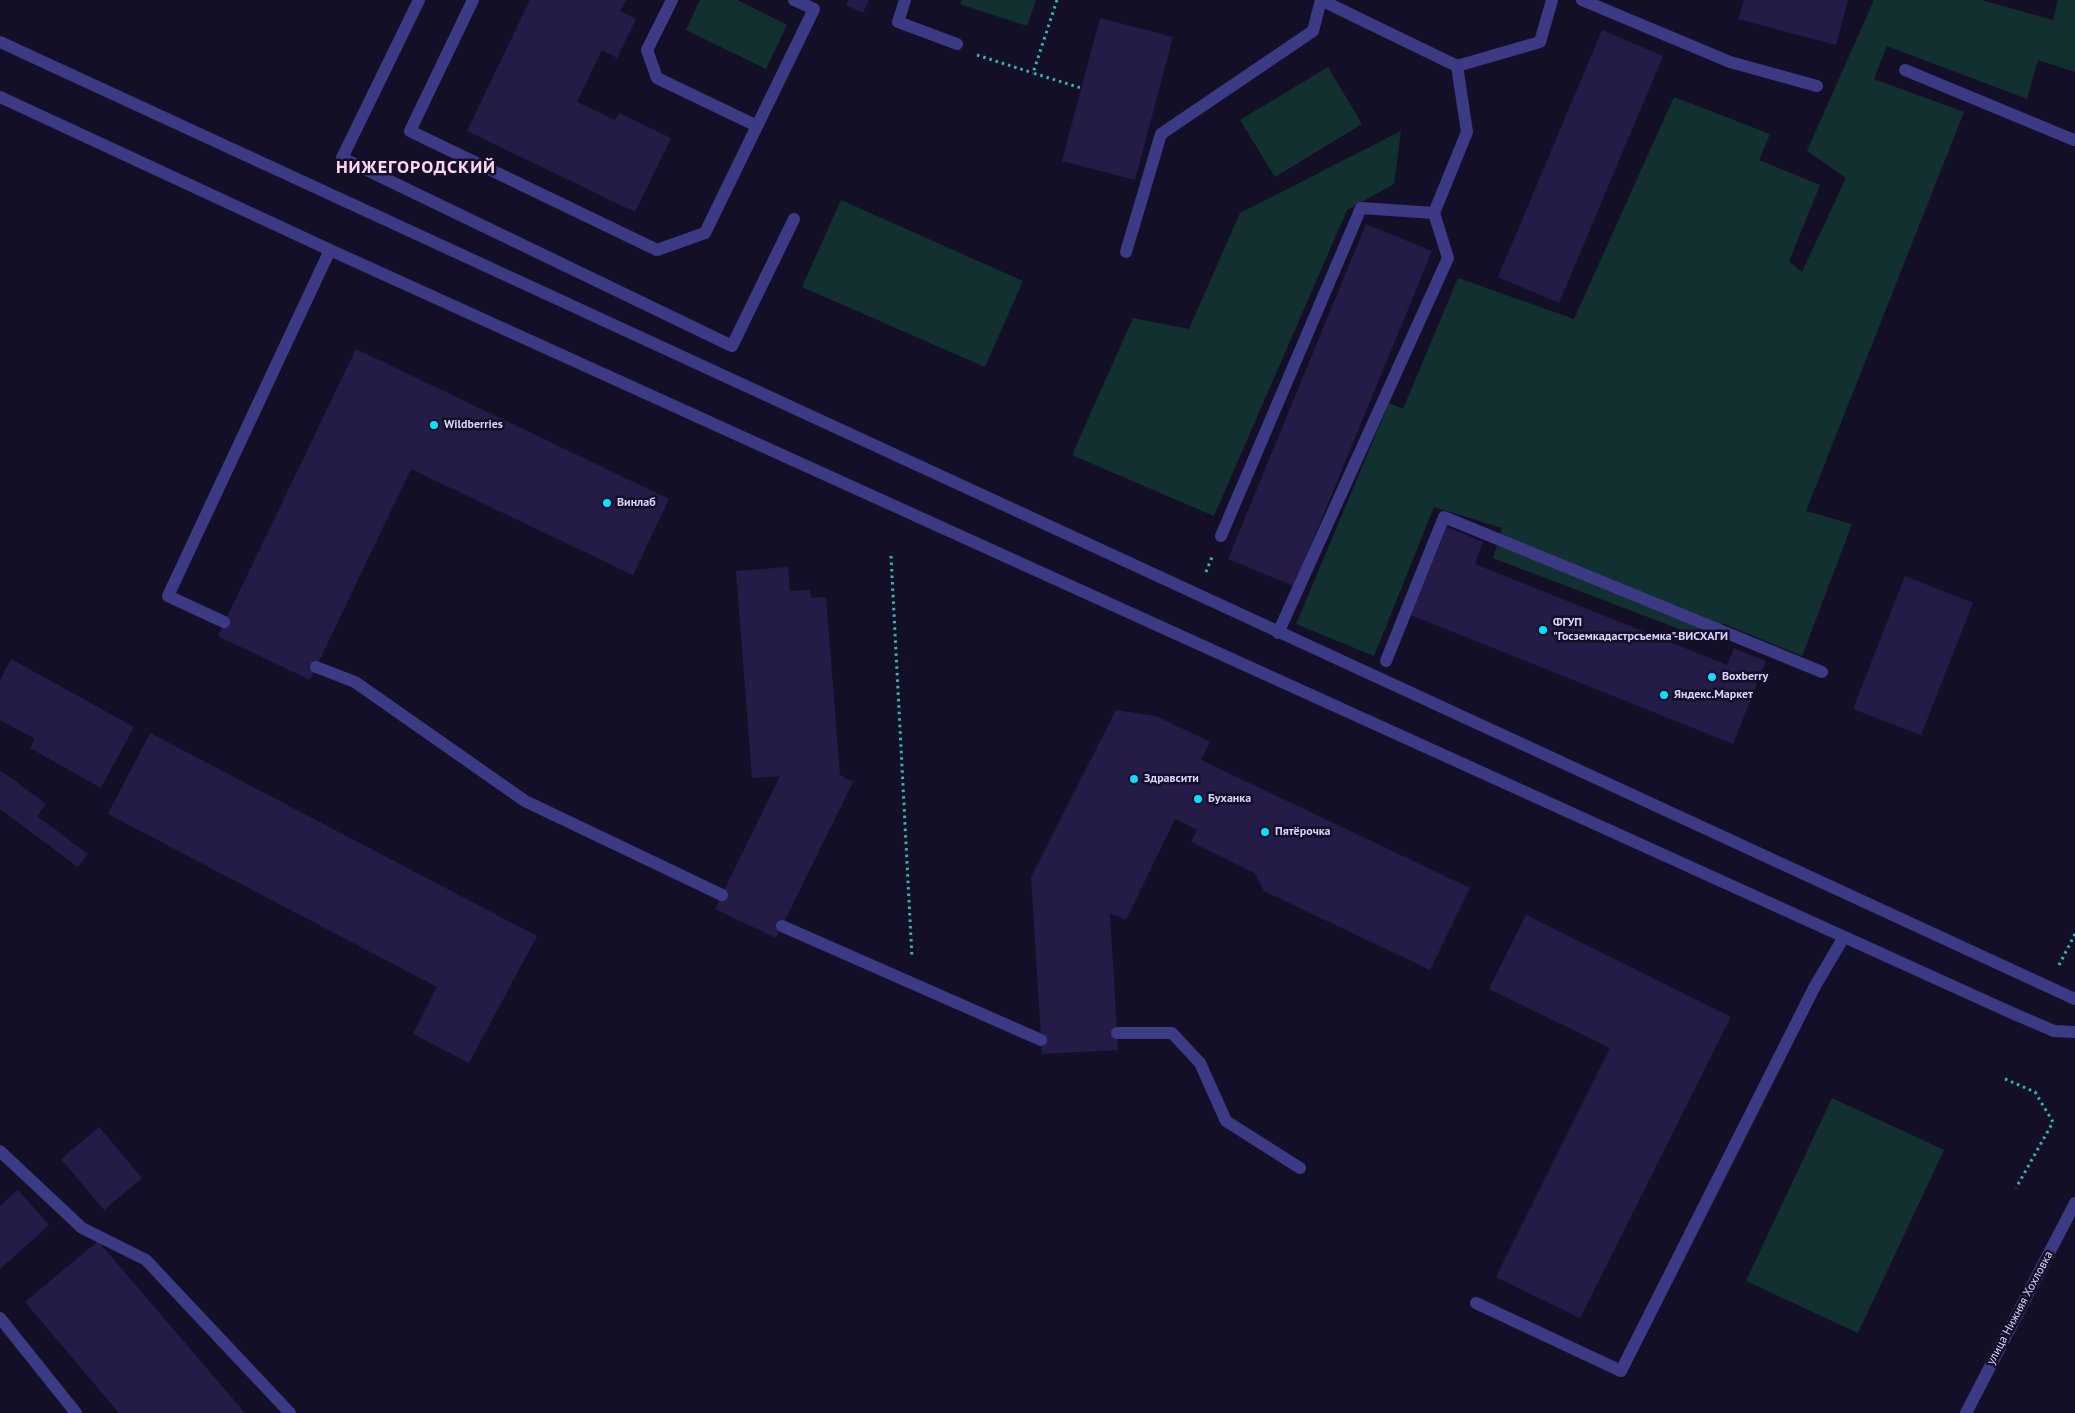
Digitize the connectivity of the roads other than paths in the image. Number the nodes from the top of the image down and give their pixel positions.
1 (419, 0) edge
2 (473, 0) edge
3 (672, 0) edge
4 (794, 0) edge
5 (905, 0) edge
6 (1321, 0) edge
7 (1552, 0) edge
8 (1582, 0) edge
9 (0, 42) edge
10 (957, 44) road end
11 (1457, 66) junction
12 (1906, 70) dead end
13 (1817, 86) dead end
14 (0, 97) edge
15 (757, 126) junction
16 (2074, 140) edge
17 (1434, 213) junction
18 (794, 219) dead end
19 (330, 250) junction
20 (1126, 252) dead end
21 (1221, 536) dead end
22 (224, 622) dead end
23 (1278, 633) junction
24 (1386, 661) dead end
25 (316, 667) dead end
26 (1822, 672) dead end
27 (722, 895) dead end
28 (782, 926) dead end
29 (1844, 937) junction
30 (2075, 999) edge
31 (2075, 1032) edge
32 (1117, 1033) dead end
33 (1041, 1040) dead end
34 (0, 1151) edge
35 (1300, 1168) dead end
36 (2075, 1203) edge
37 (1476, 1304) dead end
38 (0, 1318) edge
39 (76, 1413) edge
40 (290, 1413) edge
41 (1966, 1413) edge

1 - 18 street
2 - 15 street
3 - 15 street
4 - 15 street
5 - 10 street
6 - 11 street
6 - 20 street
7 - 11 street
8 - 13 street
9 - 23 street
11 - 17 street
12 - 16 street
14 - 19 street
17 - 21 street
17 - 23 street
19 - 22 street
19 - 29 street
23 - 30 street
24 - 26 street
25 - 27 street
28 - 33 street
29 - 31 street
29 - 37 street
32 - 35 street
34 - 40 street
36 - 41 street, улица Нижняя Хохловка
38 - 39 street

